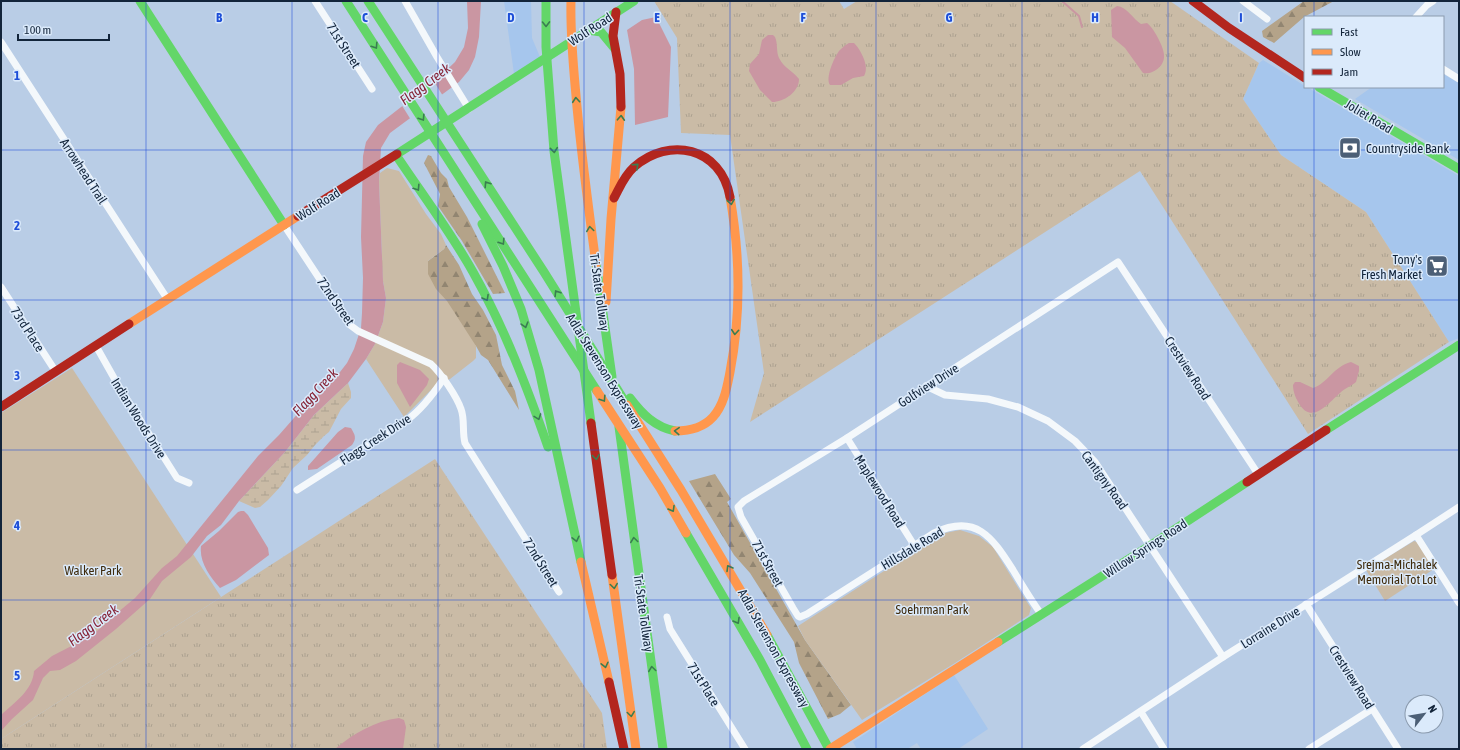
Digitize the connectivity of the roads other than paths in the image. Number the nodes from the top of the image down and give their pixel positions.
1 (140, 1) edge
2 (315, 1) edge
3 (346, 1) edge
4 (368, 1) edge
5 (373, 1) edge
6 (405, 1) edge
7 (546, 1) edge
8 (571, 1) edge
9 (634, 1) edge
10 (1193, 1) edge
11 (1243, 1) edge
12 (1433, 1) edge
13 (616, 12) junction
14 (1417, 16) edge
15 (1267, 19) dead end
16 (588, 30) junction
17 (1, 42) edge
18 (616, 50) junction
19 (405, 59) junction
20 (1444, 70) edge
21 (1304, 77) edge
22 (1459, 79) edge
23 (1322, 88) edge
24 (372, 89) dead end
25 (468, 108) junction
26 (396, 155) junction
27 (1459, 169) edge
28 (458, 174) junction
29 (614, 198) junction
30 (284, 225) junction
31 (1118, 262) joint
32 (1, 287) edge
33 (168, 300) junction
34 (605, 323) junction
35 (96, 346) junction
36 (1458, 349) edge
37 (592, 350) junction
38 (56, 372) junction
39 (444, 378) junction
40 (926, 386) junction
41 (1, 407) edge
42 (847, 438) junction
43 (1258, 474) junction
44 (189, 484) dead end
45 (297, 490) dead end
46 (566, 501) junction
47 (738, 507) joint
48 (1459, 507) edge
49 (1416, 535) junction
50 (914, 545) junction
51 (1151, 545) junction
52 (559, 592) dead end
53 (1459, 603) edge
54 (1306, 604) junction
55 (1041, 614) junction
56 (666, 617) dead end
57 (800, 617) joint
58 (1223, 656) junction
59 (1372, 709) junction
60 (1141, 712) junction
61 (624, 749) edge
62 (636, 749) edge
63 (663, 749) edge
64 (746, 749) edge
65 (806, 749) edge
66 (830, 749) edge
67 (1083, 749) edge
68 (1164, 749) edge
69 (1309, 749) edge
70 (1398, 749) edge

1 - 30 main road, 72nd Street
2 - 24 street, 71st Street
3 -> 28 main road, Adlai Stevenson Expressway
4 - 19 main road, Adlai Stevenson Expressway
5 - 19 main road
6 - 25 street
7 -> 62 main road, Tri-State Tollway
34 -> 8 main road, Tri-State Tollway
9 - 13 main road, Wolf Road
10 - 21 main road
11 - 15 street
12 - 14 street
13 - 16 main road, Wolf Road
13 - 18 main road
16 - 18 main road
16 - 25 main road, Wolf Road
17 - 33 street, Arrowhead Trail
29 -> 18 main road
37 -> 19 main road, Adlai Stevenson Expressway
20 - 22 street
23 - 27 main road, Joliet Road
25 - 26 main road, Wolf Road
26 - 30 main road, Wolf Road
26 -> 46 main road
28 -> 46 main road
28 -> 65 main road, Adlai Stevenson Expressway
29 - 34 main road
29 -> 37 main road
30 - 33 main road, Wolf Road
30 - 39 street, 72nd Street
31 - 40 street, Golfview Drive
31 - 43 street, Crestview Road
32 - 38 street, 73rd Place
33 - 35 main road, Wolf Road
63 -> 34 main road, Tri-State Tollway
35 - 38 main road, Wolf Road
35 - 44 street, Indian Woods Drive
36 - 43 main road, Willow Springs Road
66 -> 37 main road, Adlai Stevenson Expressway
38 - 41 main road, Wolf Road
39 - 45 street, Flagg Creek Drive
39 - 52 street, 72nd Street
40 - 42 street, Golfview Drive
40 - 51 street, Cantigny Road
42 - 47 street, Golfview Drive
42 - 50 street, Maplewood Road
43 - 51 main road, Willow Springs Road
46 -> 61 main road
47 - 57 street, 71st Street
48 - 49 street, Lorraine Drive
49 - 53 street
49 - 54 street, Lorraine Drive
50 - 55 street, Hillsdale Road
50 - 57 street, Hillsdale Road
51 - 55 main road, Willow Springs Road
51 - 58 street, Cantigny Road
54 - 58 street, Lorraine Drive
54 - 59 street, Crestview Road
55 - 66 main road, Willow Springs Road
56 - 64 street, 71st Place
58 - 60 street, Lorraine Drive
59 - 69 street
59 - 70 street, Crestview Road
60 - 67 street, Lorraine Drive
60 - 68 street

